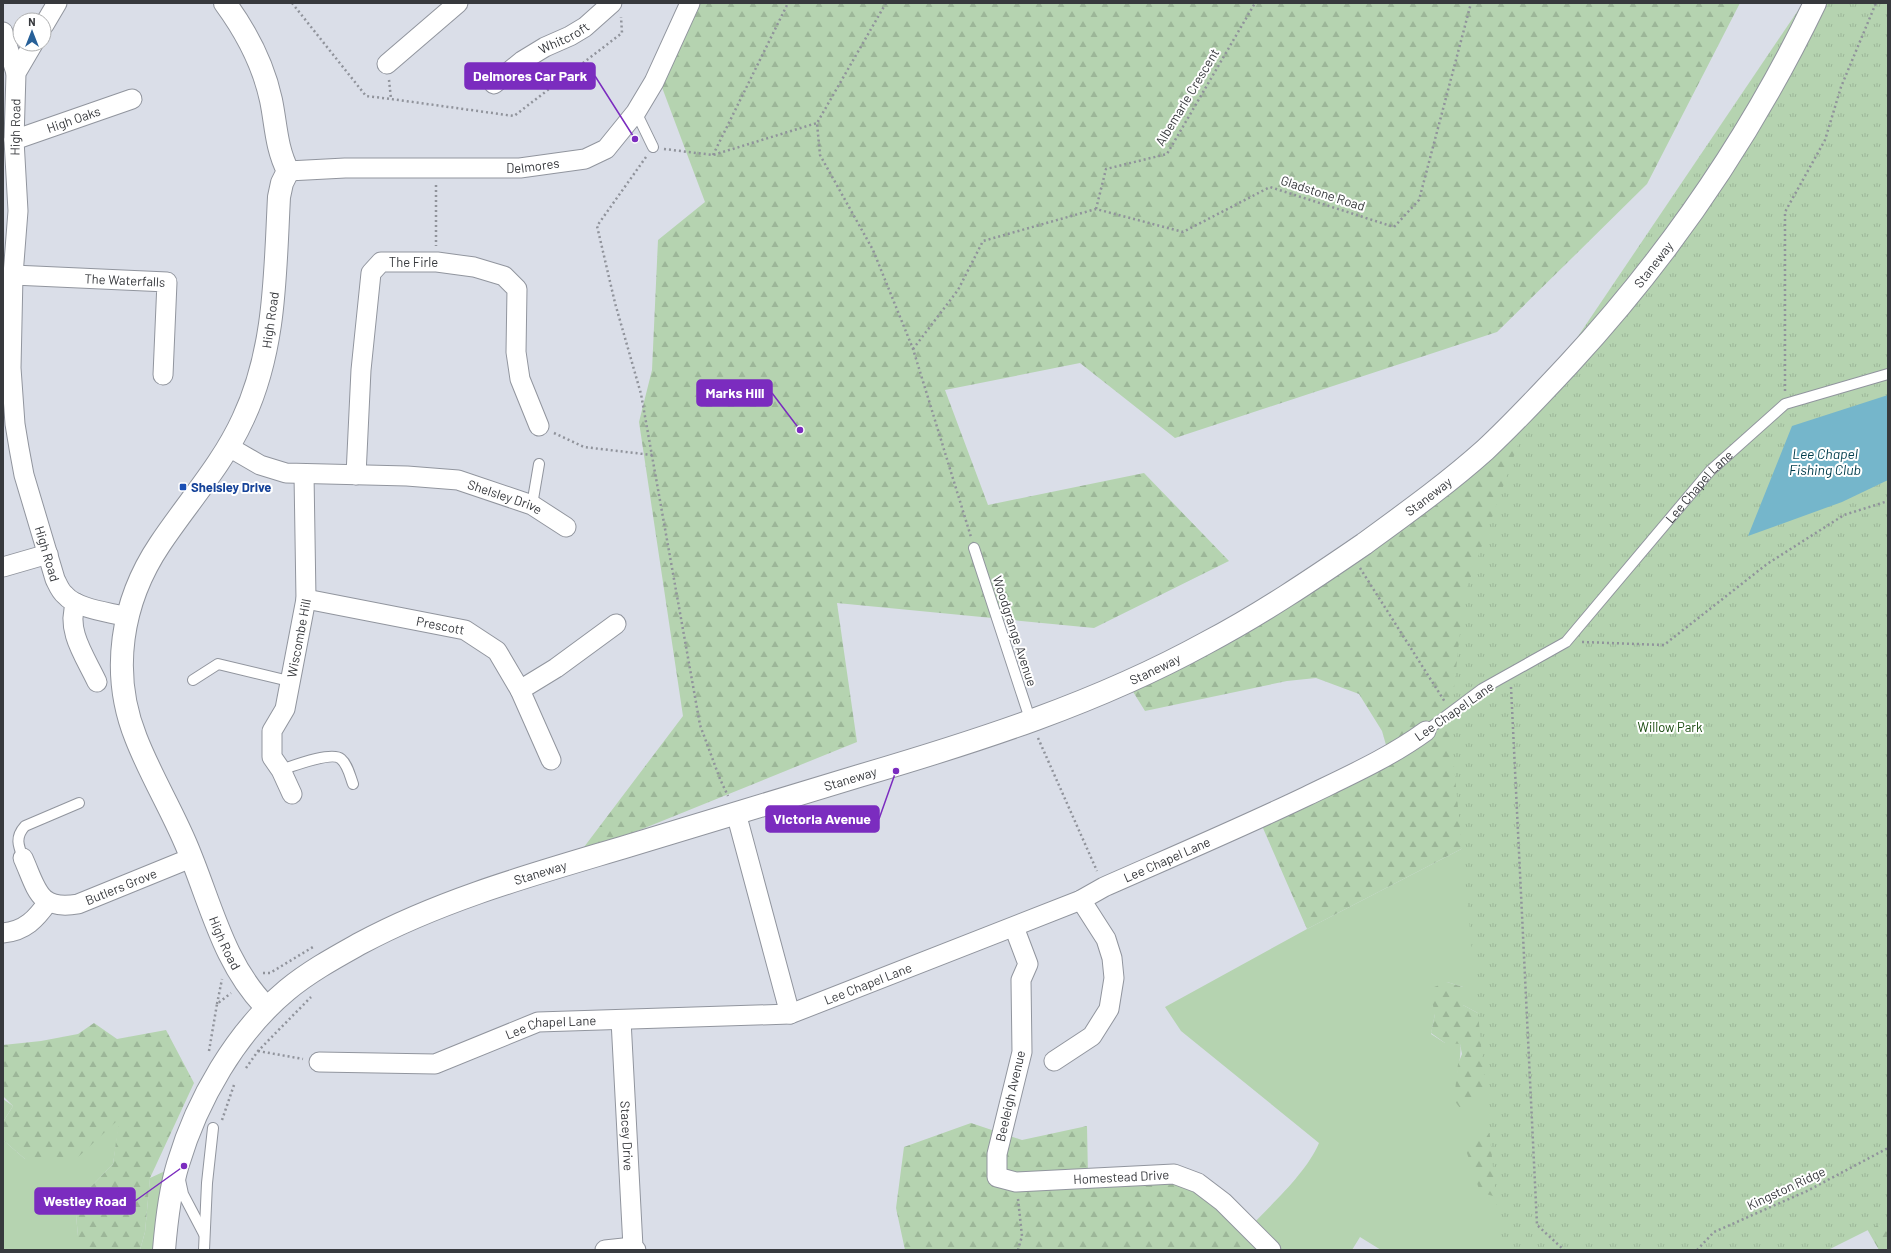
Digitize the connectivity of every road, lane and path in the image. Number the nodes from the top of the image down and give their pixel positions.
1 (57, 3) edge
2 (225, 3) edge
3 (292, 3) edge
4 (458, 3) edge
5 (612, 3) edge
6 (690, 3) edge
7 (788, 3) edge
8 (886, 3) edge
9 (1254, 3) edge
10 (1471, 3) edge
11 (1815, 3) edge
12 (1876, 3) edge
13 (52, 12) edge
14 (3, 32) edge
15 (28, 52) edge
16 (387, 64) dead end
17 (16, 73) junction
18 (494, 84) dead end
19 (391, 98) dead end
20 (132, 99) dead end
21 (636, 112) junction
22 (817, 123) junction
23 (14, 140) junction
24 (653, 148) junction
25 (713, 155) junction
26 (436, 169) junction
27 (288, 171) junction
28 (1096, 209) junction
29 (10, 212) edge
30 (437, 262) junction
31 (13, 274) junction
32 (913, 349) junction
33 (1888, 374) edge
34 (163, 375) dead end
35 (1784, 404) junction
36 (539, 426) joint
37 (229, 447) junction
38 (652, 455) junction
39 (540, 464) dead end
40 (304, 474) junction
41 (356, 475) junction
42 (1888, 501) edge
43 (532, 505) junction
44 (566, 526) dead end
45 (974, 548) joint
46 (1350, 553) junction
47 (48, 554) junction
48 (3, 567) edge
49 (306, 599) junction
50 (76, 603) junction
51 (127, 617) junction
52 (616, 624) dead end
53 (1566, 642) junction
54 (1510, 674) junction
55 (193, 680) dead end
56 (289, 681) junction
57 (97, 682) dead end
58 (520, 690) junction
59 (1452, 712) junction
60 (1030, 722) junction
61 (1426, 731) joint
62 (551, 760) dead end
63 (280, 770) junction
64 (720, 779) dead end
65 (353, 784) dead end
66 (292, 794) dead end
67 (79, 803) dead end
68 (736, 813) junction
69 (23, 858) joint
70 (192, 858) junction
71 (1104, 887) junction
72 (1081, 900) junction
73 (48, 902) junction
74 (1014, 927) junction
75 (3, 933) edge
76 (317, 945) dead end
77 (258, 972) dead end
78 (232, 992) dead end
79 (312, 996) dead end
80 (267, 1008) junction
81 (790, 1014) junction
82 (621, 1020) junction
83 (208, 1057) dead end
84 (1054, 1061) dead end
85 (319, 1062) joint
86 (213, 1128) dead end
87 (1888, 1148) edge
88 (176, 1166) junction
89 (1016, 1182) junction
90 (205, 1236) junction
91 (634, 1249) edge
92 (164, 1250) edge
93 (204, 1250) edge
94 (605, 1250) edge
95 (1018, 1250) edge
96 (1272, 1250) edge
97 (1564, 1250) edge
98 (1697, 1250) edge

1 - 13 street
2 - 27 main road
3 - 19 path
4 - 16 street
5 - 18 street, Whitcroft
6 - 21 street, Delmores
7 - 25 path
8 - 22 path
9 - 28 path, Albemarle Crescent
10 - 28 path, Gladstone Road
11 - 46 main road, Staneway
12 - 35 path
14 - 17 street
15 - 17 street, High Road
17 - 23 street, High Road
20 - 23 street, High Oaks
21 - 24 lane
21 - 26 street, Delmores
22 - 25 path
22 - 32 path
23 - 29 street, High Road
24 - 25 path
24 - 38 path
26 - 27 street, Delmores
26 - 30 path
27 - 37 main road, High Road
28 - 32 path
29 - 31 street, High Road
30 - 36 street, The Firle
30 - 41 street, The Firle
31 - 34 street, The Waterfalls
31 - 47 street, High Road
32 - 45 path
33 - 35 lane, Lee Chapel Lane
35 - 53 lane, Lee Chapel Lane
36 - 38 path
37 - 40 street, Shelsley Drive
37 - 51 main road, High Road
38 - 64 path
39 - 43 lane
40 - 41 street, Shelsley Drive
40 - 49 street, Wiscombe Hill
41 - 43 street, Shelsley Drive
42 - 53 path
43 - 44 street, Shelsley Drive
45 - 60 lane, Woodgrange Avenue
46 - 59 path
46 - 60 main road, Staneway
47 - 48 street
47 - 50 street, High Road
49 - 56 street, Wiscombe Hill
49 - 58 street, Prescott
50 - 51 street, High Road
50 - 57 street
51 - 70 main road, High Road
52 - 58 street
53 - 54 lane, Lee Chapel Lane
54 - 59 lane, Lee Chapel Lane
54 - 97 path
55 - 56 lane
56 - 63 street, Wiscombe Hill
58 - 62 street, Prescott
59 - 61 lane, Lee Chapel Lane
60 - 68 main road, Staneway
60 - 71 path
61 - 71 street, Lee Chapel Lane
63 - 65 lane
63 - 66 street, Wiscombe Hill
67 - 69 lane
68 - 80 main road, Staneway
68 - 81 street
69 - 73 street
70 - 73 street, Butlers Grove
70 - 80 main road, High Road
71 - 72 street, Lee Chapel Lane
72 - 74 street, Lee Chapel Lane
72 - 84 street
73 - 75 street
74 - 81 street, Lee Chapel Lane
74 - 89 street, Beeleigh Avenue
76 - 77 path
78 - 83 path
79 - 85 path
80 - 88 main road
81 - 82 street, Lee Chapel Lane
82 - 85 street, Lee Chapel Lane
82 - 91 street, Stacey Drive
86 - 90 lane
87 - 98 path, Kingston Ridge
88 - 90 lane
88 - 92 main road
89 - 95 path
89 - 96 street, Homestead Drive
90 - 93 lane
91 - 94 street

